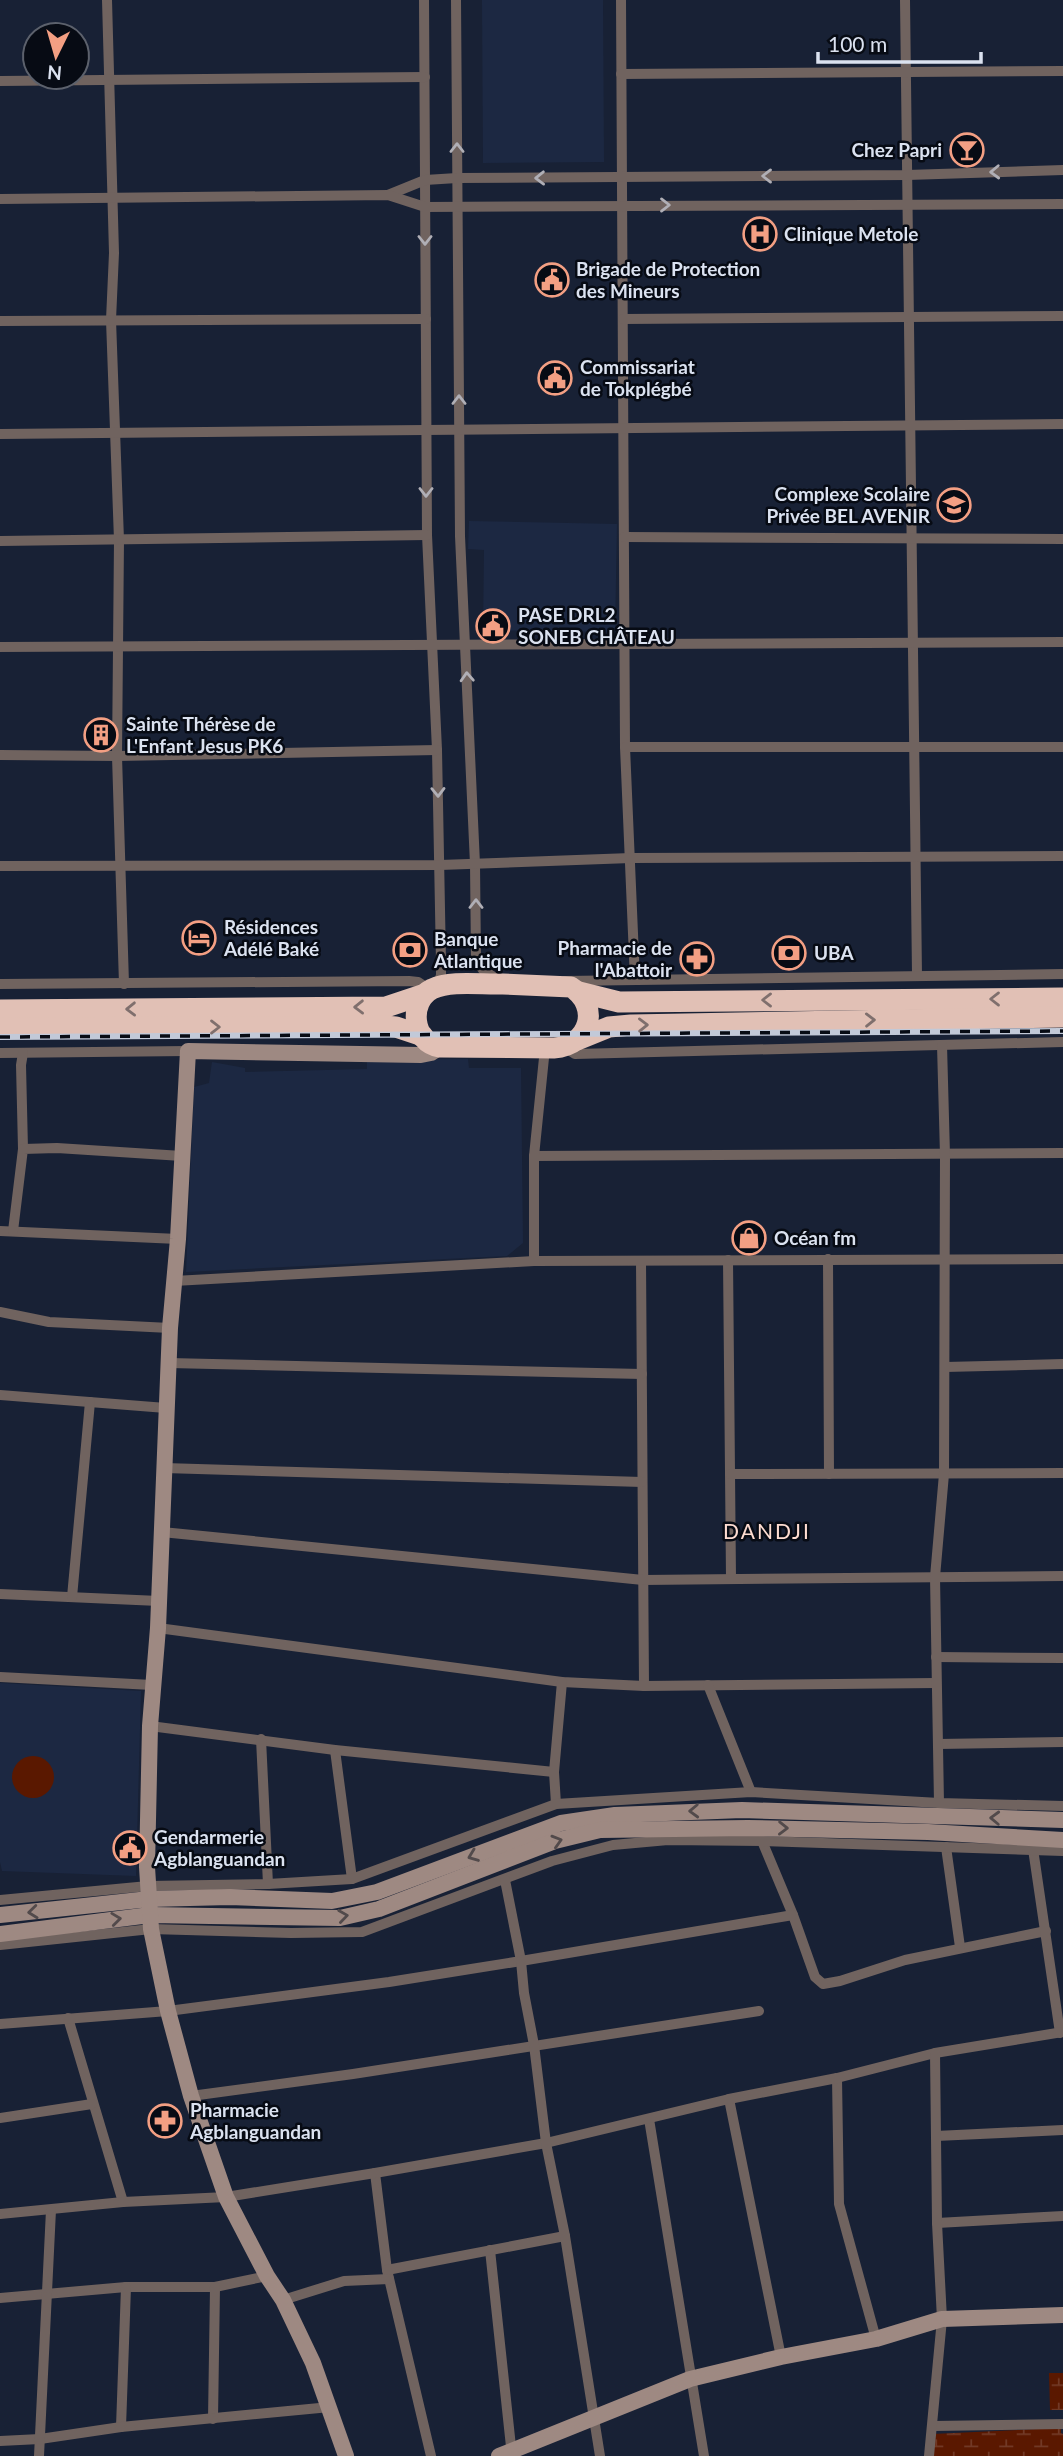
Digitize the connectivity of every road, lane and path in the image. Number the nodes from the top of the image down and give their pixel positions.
1 (107, 0) edge
2 (424, 0) edge
3 (456, 0) edge
4 (621, 0) edge
5 (905, 0) edge
6 (1063, 71) edge
7 (906, 72) junction
8 (621, 74) junction
9 (425, 77) junction
10 (108, 80) junction
11 (0, 81) edge
12 (1063, 170) edge
13 (907, 175) junction
14 (622, 177) junction
15 (457, 178) junction
16 (425, 180) junction
17 (388, 195) junction
18 (0, 198) edge
19 (112, 198) junction
20 (908, 203) junction
21 (1063, 204) edge
22 (622, 206) junction
23 (425, 207) junction
24 (458, 207) junction
25 (1063, 316) edge
26 (909, 318) junction
27 (426, 319) junction
28 (623, 319) junction
29 (111, 320) junction
30 (0, 321) edge
31 (1063, 424) edge
32 (910, 426) junction
33 (624, 429) junction
34 (459, 430) junction
35 (426, 431) junction
36 (0, 434) edge
37 (114, 434) junction
38 (427, 535) junction
39 (624, 537) junction
40 (912, 538) junction
41 (1063, 539) edge
42 (119, 540) junction
43 (0, 541) edge
44 (1063, 642) edge
45 (466, 643) junction
46 (625, 643) junction
47 (913, 643) junction
48 (432, 645) junction
49 (118, 647) junction
50 (0, 648) edge
51 (914, 746) junction
52 (625, 747) junction
53 (1063, 747) edge
54 (438, 750) junction
55 (0, 755) edge
56 (117, 756) junction
57 (915, 856) junction
58 (1063, 856) edge
59 (631, 858) junction
60 (120, 864) junction
61 (475, 864) junction
62 (440, 865) junction
63 (0, 866) edge
64 (1063, 974) edge
65 (917, 975) junction
66 (635, 980) junction
67 (0, 984) edge
68 (124, 984) junction
69 (503, 984) junction
70 (554, 985) junction
71 (430, 991) junction
72 (579, 992) junction
73 (1063, 998) edge
74 (0, 1010) edge
75 (1063, 1017) edge
76 (0, 1028) edge
77 (431, 1042) junction
78 (1063, 1042) edge
79 (562, 1045) junction
80 (942, 1045) junction
81 (188, 1051) junction
82 (0, 1053) edge
83 (23, 1053) junction
84 (23, 1149) junction
85 (1063, 1153) edge
86 (945, 1155) junction
87 (182, 1156) junction
88 (534, 1156) junction
89 (0, 1231) edge
90 (13, 1231) junction
91 (178, 1239) junction
92 (828, 1259) junction
93 (1063, 1259) edge
94 (728, 1260) junction
95 (534, 1261) junction
96 (641, 1261) junction
97 (945, 1261) junction
98 (174, 1282) junction
99 (0, 1312) edge
100 (170, 1328) junction
101 (169, 1363) junction
102 (1063, 1364) edge
103 (945, 1367) junction
104 (642, 1374) junction
105 (0, 1395) edge
106 (89, 1402) junction
107 (166, 1408) junction
108 (164, 1468) junction
109 (1063, 1473) edge
110 (730, 1474) junction
111 (829, 1474) junction
112 (944, 1474) junction
113 (642, 1482) junction
114 (162, 1532) junction
115 (1063, 1576) edge
116 (935, 1577) junction
117 (731, 1578) junction
118 (643, 1580) junction
119 (0, 1594) edge
120 (72, 1597) junction
121 (159, 1601) junction
122 (158, 1628) junction
123 (936, 1657) junction
124 (1063, 1658) edge
125 (0, 1677) edge
126 (562, 1682) junction
127 (936, 1683) junction
128 (152, 1685) junction
129 (708, 1685) junction
130 (644, 1686) junction
131 (150, 1726) junction
132 (261, 1739) junction
133 (1063, 1742) edge
134 (938, 1744) junction
135 (335, 1749) junction
136 (554, 1772) junction
137 (751, 1792) junction
138 (939, 1803) junction
139 (556, 1804) junction
140 (1063, 1805) edge
141 (1063, 1820) edge
142 (1063, 1840) edge
143 (762, 1841) junction
144 (946, 1847) junction
145 (1033, 1849) junction
146 (1063, 1851) edge
147 (352, 1879) junction
148 (505, 1880) junction
149 (268, 1884) junction
150 (0, 1900) edge
151 (150, 1907) junction
152 (0, 1915) edge
153 (793, 1915) junction
154 (1046, 1931) junction
155 (0, 1934) edge
156 (0, 1945) edge
157 (960, 1947) junction
158 (521, 1961) junction
159 (168, 2011) junction
160 (759, 2011) dead end
161 (68, 2018) junction
162 (0, 2024) edge
163 (1062, 2033) edge
164 (534, 2045) junction
165 (935, 2053) junction
166 (837, 2078) junction
167 (191, 2096) junction
168 (729, 2099) junction
169 (92, 2104) junction
170 (0, 2118) edge
171 (649, 2119) junction
172 (1063, 2130) edge
173 (936, 2136) junction
174 (546, 2143) junction
175 (374, 2173) junction
176 (226, 2197) junction
177 (122, 2202) junction
178 (51, 2210) junction
179 (0, 2214) edge
180 (1063, 2216) edge
181 (937, 2223) junction
182 (565, 2236) junction
183 (490, 2250) junction
184 (388, 2274) junction
185 (267, 2277) junction
186 (127, 2287) junction
187 (215, 2287) junction
188 (47, 2295) junction
189 (0, 2298) edge
190 (283, 2300) junction
191 (1063, 2315) edge
192 (942, 2319) junction
193 (876, 2339) junction
194 (781, 2357) junction
195 (690, 2379) junction
196 (330, 2407) junction
197 (595, 2417) junction
198 (213, 2419) junction
199 (1063, 2424) edge
200 (933, 2426) junction
201 (121, 2427) junction
202 (40, 2439) junction
203 (0, 2441) edge
204 (507, 2455) edge
205 (39, 2456) edge
206 (346, 2456) edge
207 (431, 2456) edge
208 (600, 2456) edge
209 (704, 2456) edge
210 (929, 2456) edge

1 - 10 street
2 - 9 street
15 -> 3 street
4 - 8 street
5 - 7 street
6 - 7 street
7 - 8 street
7 - 13 street
8 - 14 street
9 - 10 street
9 - 16 street
10 - 11 street
10 - 19 street
12 -> 13 street
13 -> 14 street
13 - 20 street
14 -> 15 street
14 - 22 street
15 - 16 street
15 - 24 street
16 - 17 street
16 - 23 street
17 - 19 street
17 - 23 street
18 - 19 street
19 - 29 street
20 - 21 street
22 -> 20 street
20 - 26 street
22 - 24 street
22 - 28 street
23 - 24 street
23 -> 27 street
34 -> 24 street
25 - 26 street
26 - 28 street
26 - 32 street
27 - 29 street
27 - 35 street
28 - 33 street
29 - 30 street
29 - 37 street
31 - 32 street
32 - 33 street
32 - 40 street
33 - 34 street
33 - 39 street
34 - 35 street
34 - 45 street
35 - 37 street
35 -> 38 street
36 - 37 street
37 - 42 street
38 - 42 street
38 - 48 street
39 - 40 street
39 - 46 street
40 - 41 street
40 - 47 street
42 - 43 street
42 - 49 street
44 - 47 street
45 - 46 street
45 - 48 street
61 -> 45 street
46 - 47 street
46 - 52 street
47 - 51 street
48 - 49 street
48 - 54 street
49 - 50 street
49 - 56 street
51 - 52 street
51 - 53 street
51 - 57 street
52 - 59 street
54 - 56 street
54 -> 62 street
55 - 56 street
56 - 60 street
57 - 58 street
57 - 59 street
57 - 65 street
59 - 61 street
59 - 66 street
60 - 62 street
60 - 63 street
60 - 68 street
61 - 62 street
69 -> 61 street
62 - 71 street
64 - 65 street
65 - 66 street
66 - 70 street
67 - 68 street
68 - 71 street
69 - 70 highway
69 - 71 highway
70 - 72 highway
71 -> 74 highway
71 - 77 highway
73 -> 72 highway
72 - 79 highway
79 -> 75 highway
76 -> 77 highway
77 - 79 highway
77 - 81 street
78 - 80 street
79 - 80 street
79 - 88 street
80 - 86 street
81 - 83 street
81 - 87 street
82 - 83 street
83 - 84 street
84 - 87 street
84 - 90 street
85 - 86 street
86 - 88 street
86 - 97 street
87 - 91 street
88 - 95 street
89 - 90 street
90 - 91 street
91 - 98 street
92 - 94 street
92 - 97 street
92 - 111 street
93 - 97 street
94 - 96 street
94 - 110 street
95 - 96 street
95 - 98 street
96 - 104 street
97 - 103 street
98 - 100 street
99 - 100 street
100 - 101 street
101 - 104 street
101 - 107 street
102 - 103 street
103 - 112 street
104 - 113 street
105 - 106 street
106 - 107 street
106 - 120 street
107 - 108 street
108 - 113 street
108 - 114 street
109 - 112 street
110 - 111 street
110 - 117 street
111 - 112 street
112 - 116 street
113 - 118 street
114 - 118 street
114 - 121 street
115 - 116 street
116 - 117 street
116 - 123 street
117 - 118 street
118 - 130 street
119 - 120 street
120 - 121 street
121 - 122 street
122 - 126 street
122 - 128 street
123 - 124 street
123 - 127 street
125 - 128 street
126 - 130 street
126 - 136 street
127 - 129 street
127 - 134 street
128 - 131 street
129 - 130 street
129 - 137 street
131 - 132 street
131 - 151 street
132 - 135 street
132 - 149 street
133 - 134 street
134 - 138 street
135 - 136 street
135 - 147 street
136 - 139 street
137 - 138 street
137 - 139 street
138 - 140 street
139 - 147 street
141 -> 151 street
151 -> 142 street
143 - 144 street
143 - 148 street
143 - 153 street
144 - 145 street
144 - 157 street
145 - 146 street
145 - 154 street
147 - 149 street
148 - 151 street
148 - 158 street
149 - 151 street
150 - 151 street
151 -> 152 street
155 -> 151 street
151 - 156 street
151 - 159 street
153 - 157 street
153 - 158 street
154 - 157 street
154 - 163 street
158 - 159 street
158 - 164 street
159 - 161 street
159 - 167 street
160 - 164 street
161 - 162 street
161 - 169 street
163 - 165 street
164 - 167 street
164 - 174 street
165 - 166 street
165 - 173 street
166 - 168 street
166 - 193 street
167 - 176 street
168 - 171 street
168 - 194 street
169 - 170 street
169 - 177 street
171 - 174 street
171 - 195 street
172 - 173 street
173 - 181 street
174 - 175 street
174 - 182 street
175 - 176 street
175 - 184 street
176 - 177 street
176 - 185 street
177 - 178 street
178 - 179 street
178 - 188 street
180 - 181 street
181 - 192 street
182 - 183 street
182 - 197 street
183 - 184 street
183 - 204 street
184 - 190 street
184 - 207 street
185 - 187 street
185 - 190 street
186 - 187 street
186 - 188 street
186 - 201 street
187 - 198 street
188 - 189 street
188 - 202 street
190 - 196 street
191 - 192 street
192 - 193 street
192 - 200 street
193 - 194 street
194 - 195 street
195 - 197 street
195 - 209 street
196 - 198 street
196 - 206 street
197 - 204 street
197 - 208 street
198 - 201 street
199 - 200 street
200 - 210 street
201 - 202 street
202 - 203 street
202 - 205 street

